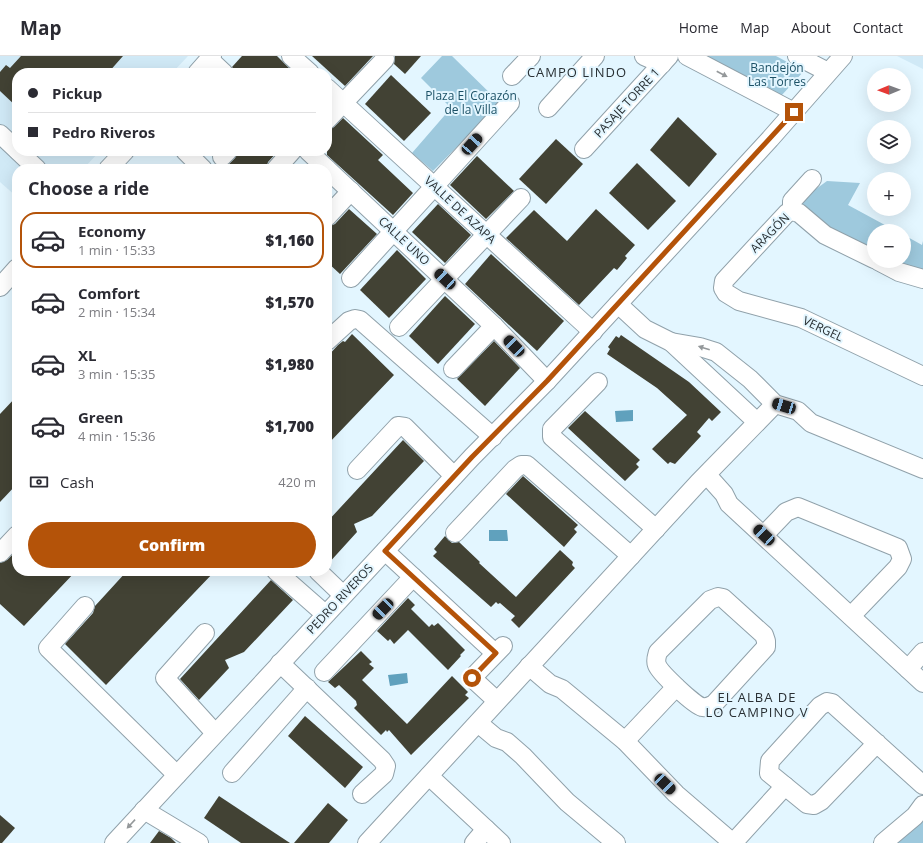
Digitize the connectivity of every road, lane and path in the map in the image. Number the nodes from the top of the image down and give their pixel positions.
1 (291, 56) edge
2 (531, 56) edge
3 (596, 56) edge
4 (644, 56) edge
5 (687, 56) edge
6 (797, 56) edge
7 (843, 56) edge
8 (211, 58) edge
9 (385, 59) dead end
10 (666, 60) edge
11 (202, 68) edge
12 (220, 68) edge
13 (304, 68) edge
14 (828, 72) junction
15 (512, 76) dead end
16 (332, 92) edge
17 (510, 102) dead end
18 (344, 103) junction
19 (548, 108) dead end
20 (794, 112) junction
21 (332, 115) edge
22 (0, 134) edge
23 (12, 146) edge
24 (584, 149) dead end
25 (23, 156) edge
26 (190, 156) edge
27 (288, 156) edge
28 (313, 156) edge
29 (31, 164) edge
30 (198, 164) edge
31 (280, 164) edge
32 (322, 164) edge
33 (332, 174) edge
34 (812, 179) dead end
35 (434, 186) junction
36 (351, 191) junction
37 (521, 198) dead end
38 (792, 211) junction
39 (332, 212) edge
40 (393, 231) junction
41 (486, 235) junction
42 (867, 256) edge
43 (891, 268) edge
44 (12, 273) edge
45 (350, 278) dead end
46 (445, 279) junction
47 (923, 279) edge
48 (0, 286) edge
49 (723, 288) joint
50 (618, 304) junction
51 (494, 326) junction
52 (399, 327) dead end
53 (593, 332) junction
54 (332, 336) edge
55 (671, 342) junction
56 (452, 368) dead end
57 (923, 376) edge
58 (547, 381) junction
59 (598, 382) dead end
60 (754, 383) junction
61 (735, 402) junction
62 (766, 413) junction
63 (493, 437) junction
64 (357, 470) dead end
65 (923, 470) edge
66 (454, 476) junction
67 (702, 479) junction
68 (656, 529) junction
69 (455, 533) dead end
70 (764, 535) junction
71 (12, 540) edge
72 (385, 551) junction
73 (0, 553) edge
74 (630, 556) junction
75 (282, 576) edge
76 (323, 576) edge
77 (413, 577) junction
78 (343, 595) junction
79 (85, 606) dead end
80 (325, 614) junction
81 (851, 616) junction
82 (205, 633) dead end
83 (923, 652) edge
84 (533, 661) junction
85 (280, 663) junction
86 (908, 669) junction
87 (324, 672) dead end
88 (923, 683) edge
89 (676, 687) junction
90 (307, 688) junction
91 (487, 712) junction
92 (215, 732) junction
93 (626, 741) junction
94 (877, 743) junction
95 (232, 773) dead end
96 (177, 775) junction
97 (429, 776) junction
98 (923, 785) edge
99 (785, 786) junction
100 (362, 794) dead end
101 (923, 805) edge
102 (144, 810) junction
103 (486, 829) junction
104 (114, 843) edge
105 (199, 843) edge
106 (367, 843) edge
107 (474, 843) edge
108 (501, 843) edge
109 (616, 843) edge
110 (733, 843) edge
111 (883, 843) edge

1 - 13 street
2 - 15 street
3 - 19 street
4 - 10 street
5 -> 20 street
6 - 14 street
7 - 14 street, PEDRO RIVEROS
8 - 11 street
8 - 12 street
9 - 18 street
10 - 24 street, PASAJE TORRE 1
14 - 20 street, PEDRO RIVEROS
16 - 18 street, VALLE DE AZAPA
17 - 35 street
18 - 21 street
18 - 35 street, VALLE DE AZAPA
20 - 50 street, PEDRO RIVEROS
22 - 23 street
25 - 29 street
26 - 30 street
27 - 31 street
28 - 32 street, CALLE UNO
33 - 36 street, CALLE UNO
34 - 38 street, ARAGÓN
35 - 40 street
35 - 41 street, VALLE DE AZAPA
36 - 39 street
36 - 40 street, CALLE UNO
37 - 41 street
38 - 42 street
38 - 49 street, ARAGÓN
40 - 45 street
40 - 46 street, CALLE UNO
41 - 46 street
41 - 53 street, VALLE DE AZAPA
43 - 47 street
44 - 48 street
46 - 51 street, CALLE UNO
46 - 52 street
49 - 57 street, VERGEL
50 - 53 street, PEDRO RIVEROS
50 - 55 street
51 - 56 street
51 - 58 street, CALLE UNO
53 - 58 street, PEDRO RIVEROS
54 - 63 street
60 -> 55 street
55 - 61 street
58 - 63 street, PEDRO RIVEROS
59 - 68 street
60 - 61 street
60 - 62 street
61 - 62 street
62 - 65 street
62 - 67 street
63 - 66 street, PEDRO RIVEROS
64 - 66 street
66 - 72 street, PEDRO RIVEROS
67 - 68 street
67 - 70 street
68 - 74 street
69 - 74 street
70 - 81 street
70 - 81 street
71 - 73 street
72 - 77 street
72 - 78 street, PEDRO RIVEROS
74 - 84 street
75 - 80 street
76 - 78 street
77 - 87 street
77 - 91 street
78 - 80 street, PEDRO RIVEROS
79 - 96 street
80 - 85 street, PEDRO RIVEROS
81 - 86 street
82 - 92 street
83 - 86 street
84 - 91 street
84 - 93 street
85 - 90 street
85 - 92 street, PEDRO RIVEROS
86 - 88 street
89 - 89 street
89 - 93 street
90 - 95 street
90 - 100 street
91 - 97 street
91 - 109 street
92 - 96 street, PEDRO RIVEROS
93 - 110 street
94 - 98 street
94 - 99 street
94 - 99 street
96 - 102 street, PEDRO RIVEROS
97 - 103 street
97 - 106 street
99 - 110 street
101 - 111 street
102 -> 104 street, PEDRO RIVEROS
102 - 105 street
103 - 107 street
103 - 108 street

